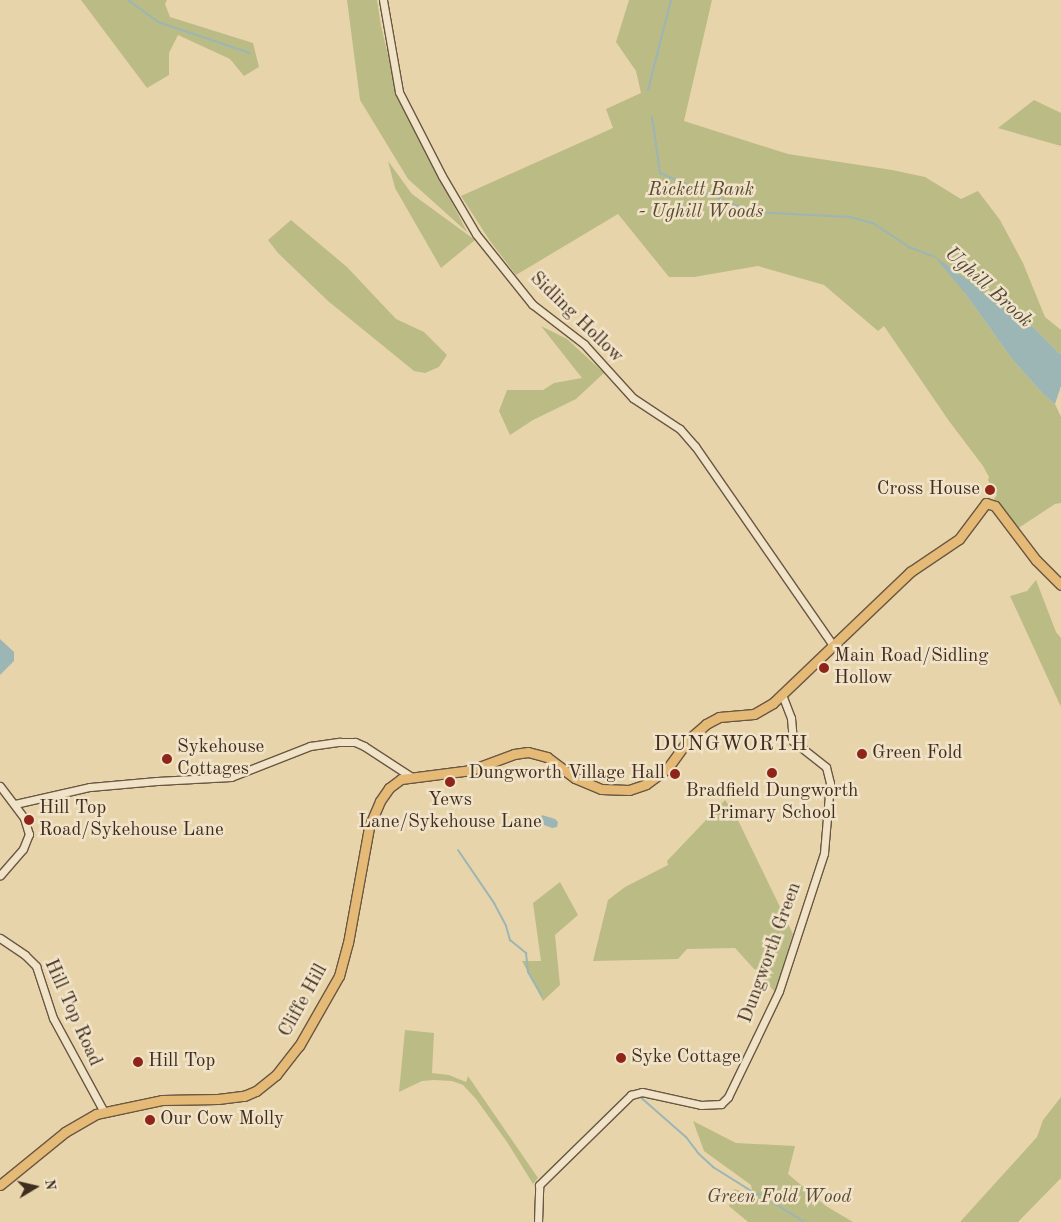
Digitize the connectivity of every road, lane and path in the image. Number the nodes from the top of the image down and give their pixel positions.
1 (383, 0) edge
2 (1061, 585) edge
3 (832, 644) junction
4 (782, 694) junction
5 (410, 776) junction
6 (0, 786) edge
7 (15, 804) junction
8 (0, 875) edge
9 (0, 938) edge
10 (104, 1112) junction
11 (0, 1185) edge
12 (538, 1222) edge

1 - 3 street, Sidling Hollow
2 - 3 main road
3 - 4 main road
4 - 5 main road
4 - 12 street, Dungworth Green
5 - 7 street
5 - 10 main road, Cliffe Hill
6 - 7 street
7 - 8 street
9 - 10 street, Hill Top Road
10 - 11 main road, Cliffe Hill

